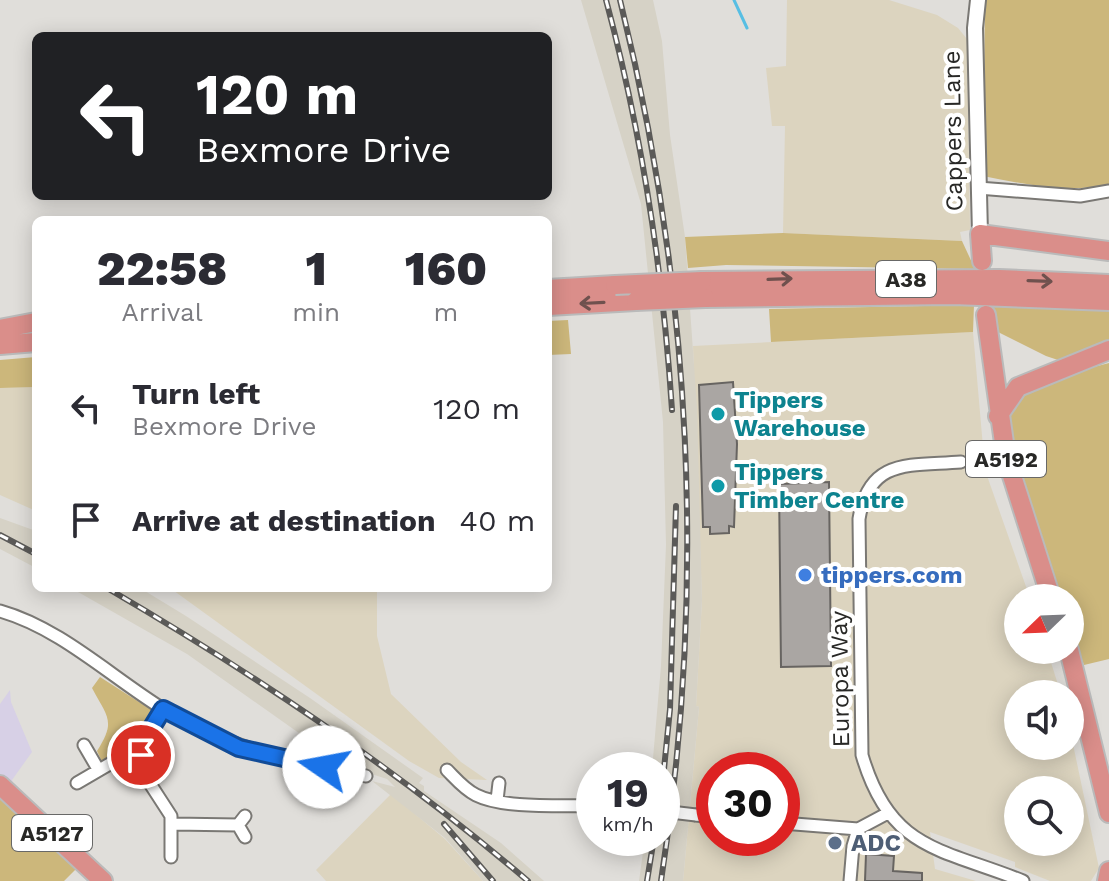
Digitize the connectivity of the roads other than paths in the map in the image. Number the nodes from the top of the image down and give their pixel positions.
1 (978, 0) edge
2 (978, 188) junction
3 (1109, 191) edge
4 (980, 234) junction
5 (1109, 251) edge
6 (982, 261) dead end
7 (1109, 284) edge
8 (552, 289) edge
9 (704, 290) junction
10 (1109, 301) edge
11 (552, 306) edge
12 (986, 315) dead end
13 (32, 325) edge
14 (0, 329) edge
15 (32, 342) edge
16 (0, 345) edge
17 (1109, 350) edge
18 (993, 376) junction
19 (1018, 387) junction
20 (998, 416) junction
21 (961, 462) dead end
22 (1046, 584) edge
23 (0, 611) edge
24 (1072, 664) edge
25 (163, 709) junction
26 (84, 745) dead end
27 (141, 755) junction
28 (98, 769) junction
29 (447, 770) dead end
30 (366, 776) dead end
31 (77, 783) dead end
32 (499, 783) dead end
33 (0, 785) edge
34 (497, 800) junction
35 (576, 805) edge
36 (888, 813) junction
37 (1109, 813) edge
38 (173, 824) junction
39 (800, 824) edge
40 (858, 829) junction
41 (245, 837) dead end
42 (171, 857) dead end
43 (1109, 871) edge
44 (102, 881) edge
45 (850, 881) edge
46 (1023, 881) edge
47 (1108, 881) edge

1 - 2 street, Cappers Lane
2 - 3 street
2 - 4 street, Cappers Lane
4 - 5 highway
4 - 6 highway, Cappers Lane
9 -> 7 highway, A38
8 - 9 highway, A38, bridge
9 - 10 highway, A38
9 -> 11 highway, A38, bridge
12 - 18 highway, A5192
13 - 14 highway
15 - 16 highway
17 - 19 highway
18 - 19 highway
18 - 20 highway, A5192
19 - 20 highway
20 - 22 highway, A5192
21 - 36 street, Europa Way
23 - 25 street
24 - 37 highway
25 - 27 street
25 - 30 street
26 - 28 street
27 - 28 street
27 - 38 street
28 - 31 street
29 - 34 street
32 - 34 street
33 - 44 highway, A5127
34 - 35 street
36 - 40 street
36 - 46 street, Europa Way
38 - 41 street
38 - 42 street
39 - 40 street
40 - 45 street
43 - 47 highway

